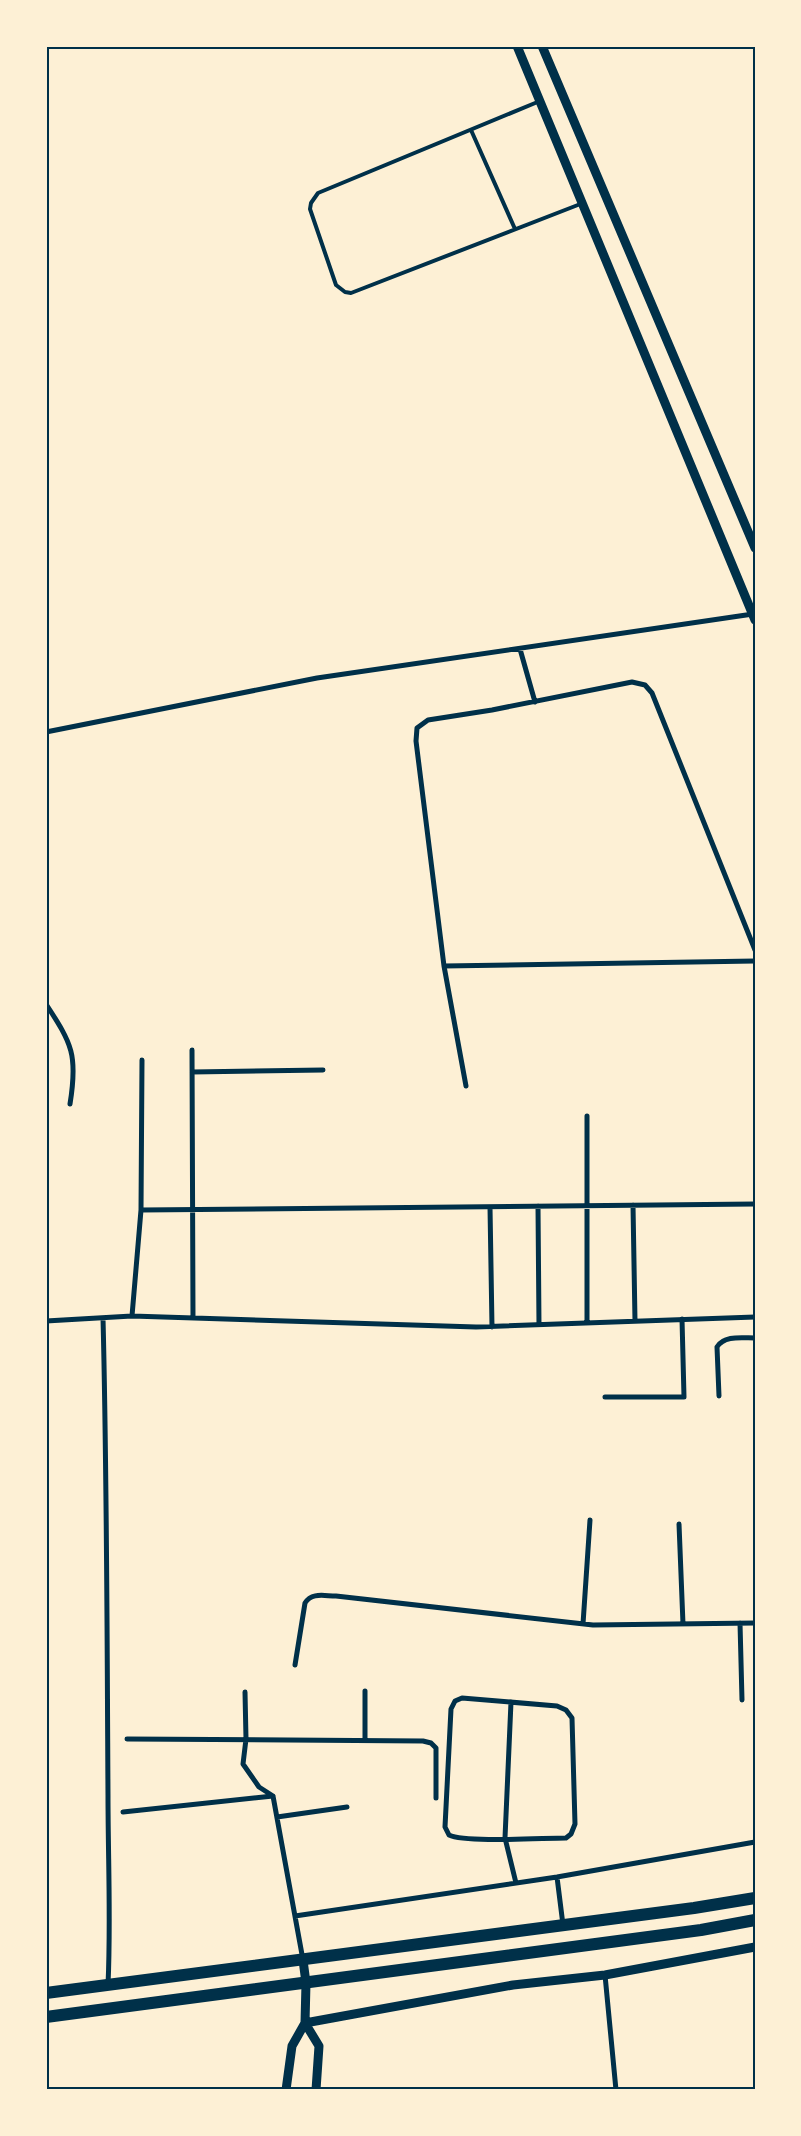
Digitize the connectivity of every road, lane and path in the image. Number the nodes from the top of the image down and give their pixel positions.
1 (517, 46) edge
2 (542, 46) edge
3 (540, 101) junction
4 (471, 130) junction
5 (583, 202) junction
6 (515, 229) junction
7 (755, 548) edge
8 (754, 616) edge
9 (520, 649) junction
10 (534, 702) junction
11 (46, 732) edge
12 (755, 950) edge
13 (755, 961) edge
14 (444, 966) junction
15 (46, 1004) edge
16 (192, 1050) dead end
17 (142, 1060) dead end
18 (323, 1070) dead end
19 (192, 1072) junction
20 (466, 1086) dead end
21 (70, 1104) dead end
22 (587, 1116) dead end
23 (755, 1204) edge
24 (586, 1205) junction
25 (634, 1205) junction
26 (538, 1206) junction
27 (490, 1207) junction
28 (141, 1210) junction
29 (194, 1211) junction
30 (132, 1316) junction
31 (755, 1317) edge
32 (103, 1318) junction
33 (193, 1318) junction
34 (682, 1319) junction
35 (46, 1321) edge
36 (635, 1321) junction
37 (587, 1323) junction
38 (539, 1325) junction
39 (492, 1327) junction
40 (755, 1338) edge
41 (605, 1396) dead end
42 (719, 1396) dead end
43 (590, 1520) dead end
44 (679, 1524) dead end
45 (740, 1623) junction
46 (755, 1623) edge
47 (583, 1624) junction
48 (683, 1624) junction
49 (296, 1665) dead end
50 (364, 1691) dead end
51 (245, 1692) dead end
52 (742, 1700) dead end
53 (511, 1702) junction
54 (127, 1739) dead end
55 (246, 1739) junction
56 (364, 1740) junction
57 (273, 1796) junction
58 (436, 1798) dead end
59 (347, 1807) dead end
60 (123, 1812) dead end
61 (277, 1817) junction
62 (505, 1838) junction
63 (755, 1842) edge
64 (556, 1876) junction
65 (516, 1883) junction
66 (755, 1898) edge
67 (294, 1916) junction
68 (755, 1920) edge
69 (563, 1925) junction
70 (755, 1947) edge
71 (302, 1960) junction
72 (604, 1975) junction
73 (306, 1983) junction
74 (108, 1985) junction
75 (46, 1993) edge
76 (46, 2018) edge
77 (306, 2023) junction
78 (286, 2090) edge
79 (316, 2090) edge
80 (616, 2090) edge

1 - 3 street
2 - 7 street
3 - 4 lane
3 - 5 street
4 - 6 lane
4 - 6 lane
5 - 6 lane
5 - 8 street
8 - 9 street
9 - 10 street
9 - 11 street
10 - 12 street
10 - 14 street
13 - 14 street
14 - 20 street
15 - 21 street
16 - 19 street
17 - 28 street
18 - 19 street
19 - 29 street
22 - 24 street
23 - 25 street
24 - 25 street
24 - 26 street
24 - 37 street
25 - 36 street
26 - 27 street
26 - 38 street
27 - 29 street
27 - 39 street
28 - 29 street
28 - 30 street
29 - 33 street
30 - 32 street
30 - 33 street
31 - 34 street
32 - 35 street
32 - 74 street
33 - 39 street
34 - 36 street
34 - 41 street
36 - 37 street
37 - 38 street
38 - 39 street
40 - 42 street
43 - 47 street
44 - 48 street
45 - 46 street
45 - 48 street
45 - 52 street
47 - 48 street
47 - 49 street
50 - 56 street
51 - 55 street
53 - 62 street
53 - 62 street
53 - 62 street
54 - 55 street
55 - 56 street
55 - 57 street
56 - 58 street
57 - 60 street
57 - 61 street
59 - 61 street
61 - 67 street
62 - 65 street
63 - 64 street
64 - 65 street
64 - 69 street
65 - 67 street
66 - 69 main road
67 - 71 street
68 - 73 main road
69 - 71 main road
70 - 72 street
71 - 73 street
71 - 74 main road
72 - 77 street
72 - 80 street
73 - 76 main road
73 - 77 street
74 - 75 main road
77 - 78 street
77 - 79 street

